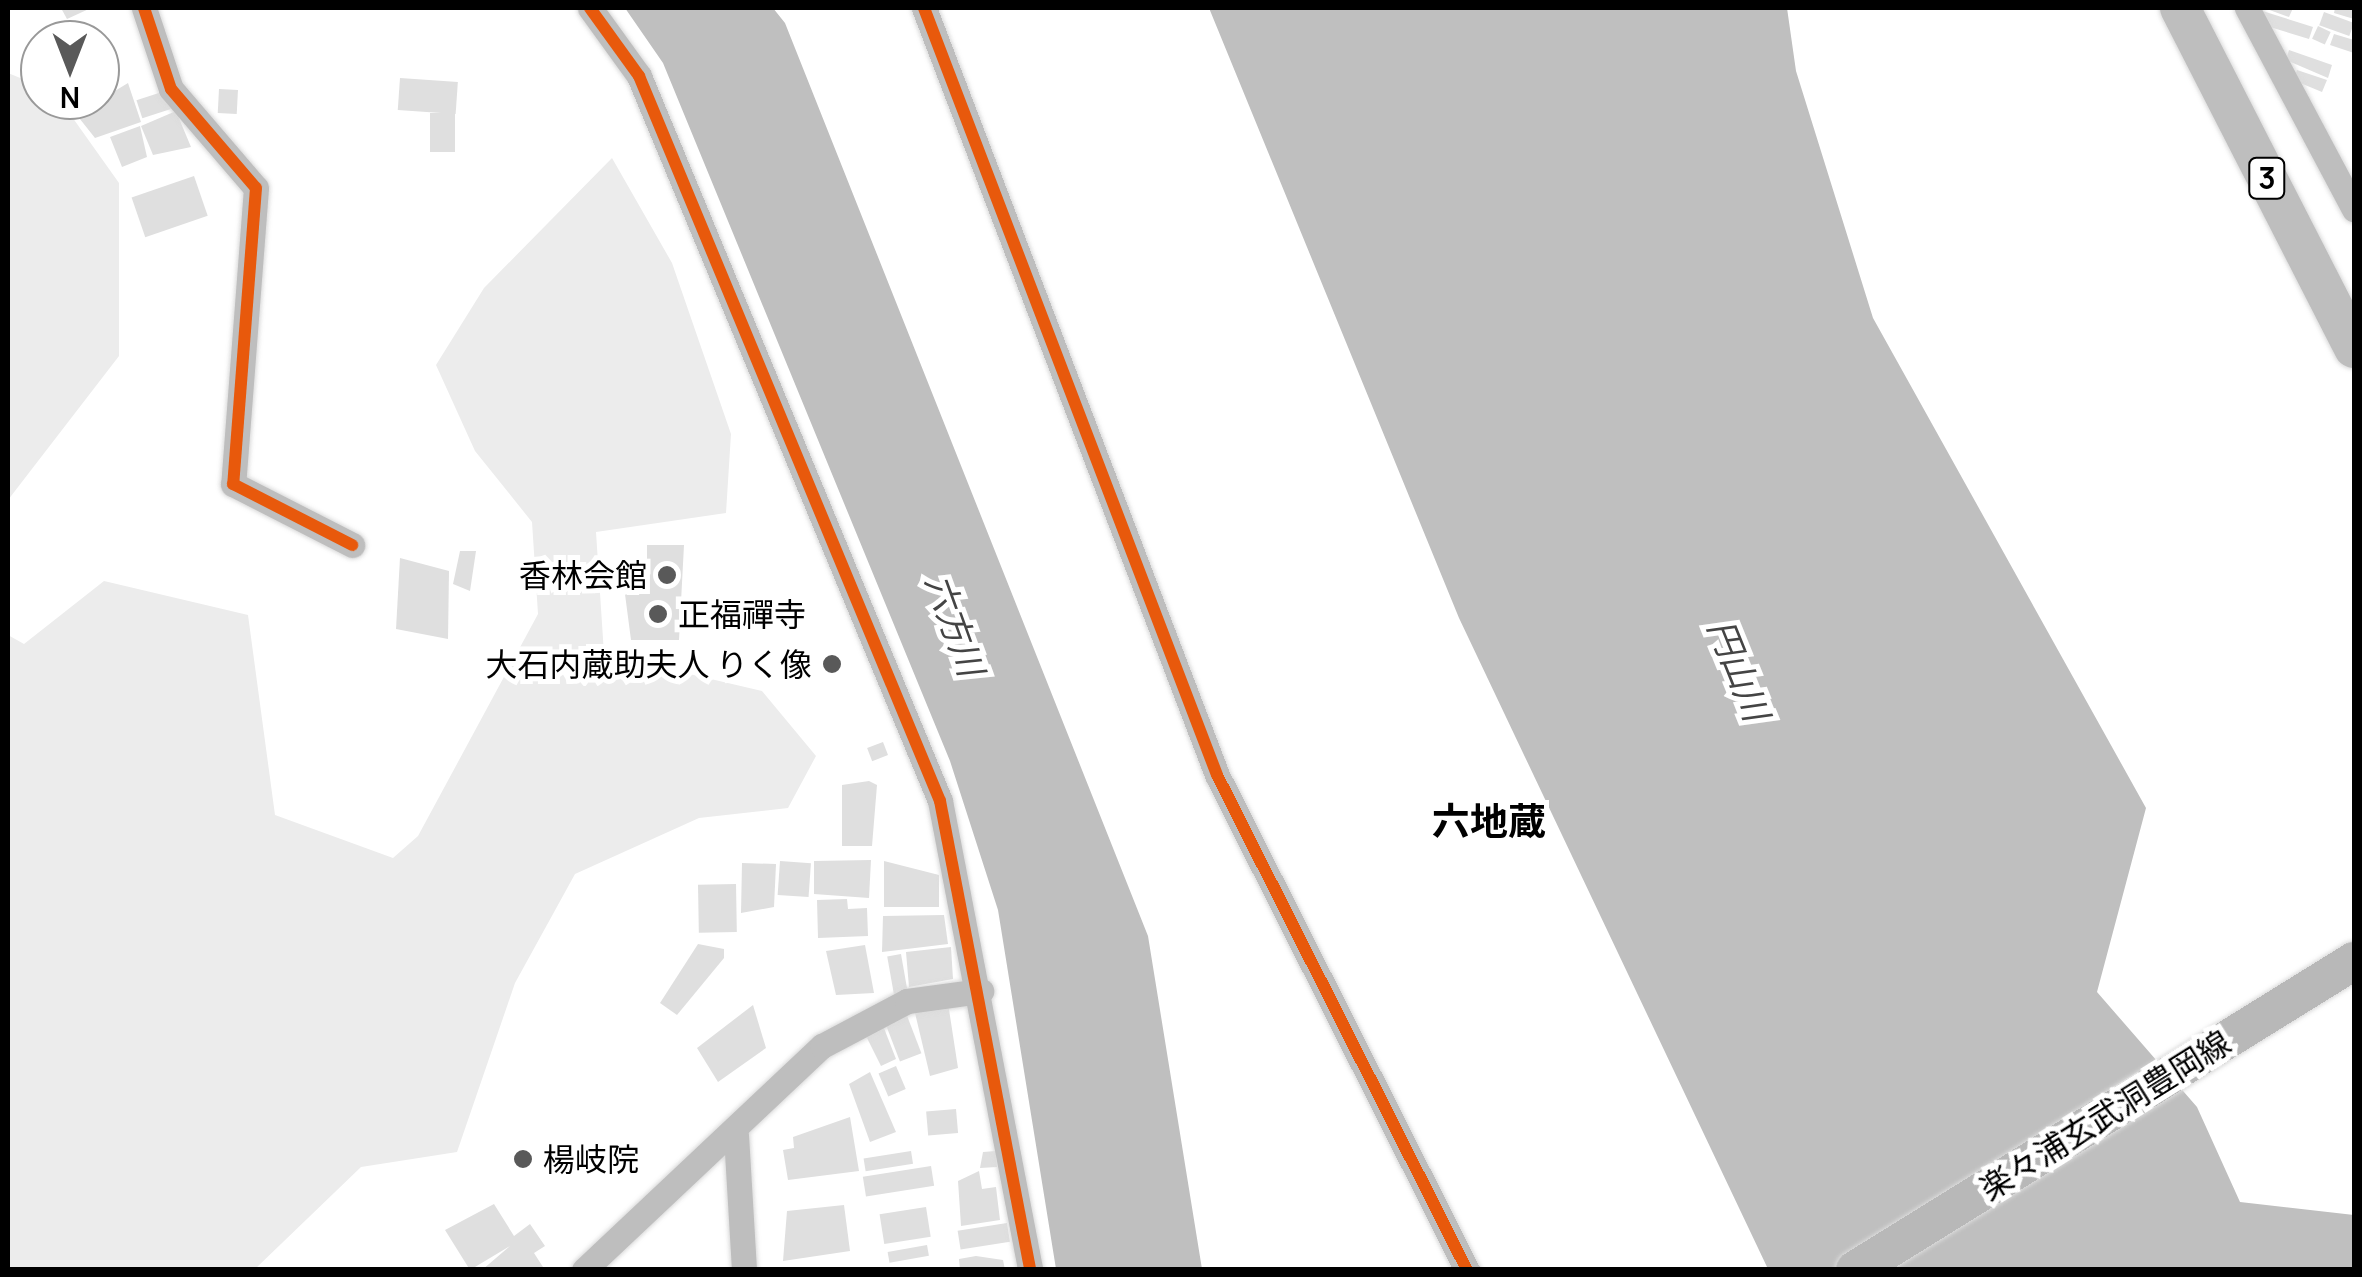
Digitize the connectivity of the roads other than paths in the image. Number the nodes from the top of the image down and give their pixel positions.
1 (144, 8) edge
2 (590, 8) edge
3 (924, 8) edge
4 (2180, 8) edge
5 (2246, 8) edge
6 (2354, 209) edge
7 (2351, 339) edge
8 (352, 545) dead end
9 (2354, 961) edge
10 (980, 991) junction
11 (736, 1135) junction
12 (584, 1270) edge
13 (744, 1270) edge
14 (1030, 1270) edge
15 (1467, 1270) edge
16 (1855, 1270) edge

1 - 8 street
2 - 10 street
3 - 15 street
4 - 7 main road, 3
5 - 6 street
9 - 16 main road, 楽々浦玄武洞豊岡線
10 - 11 street
10 - 14 street
11 - 12 street
11 - 13 street

